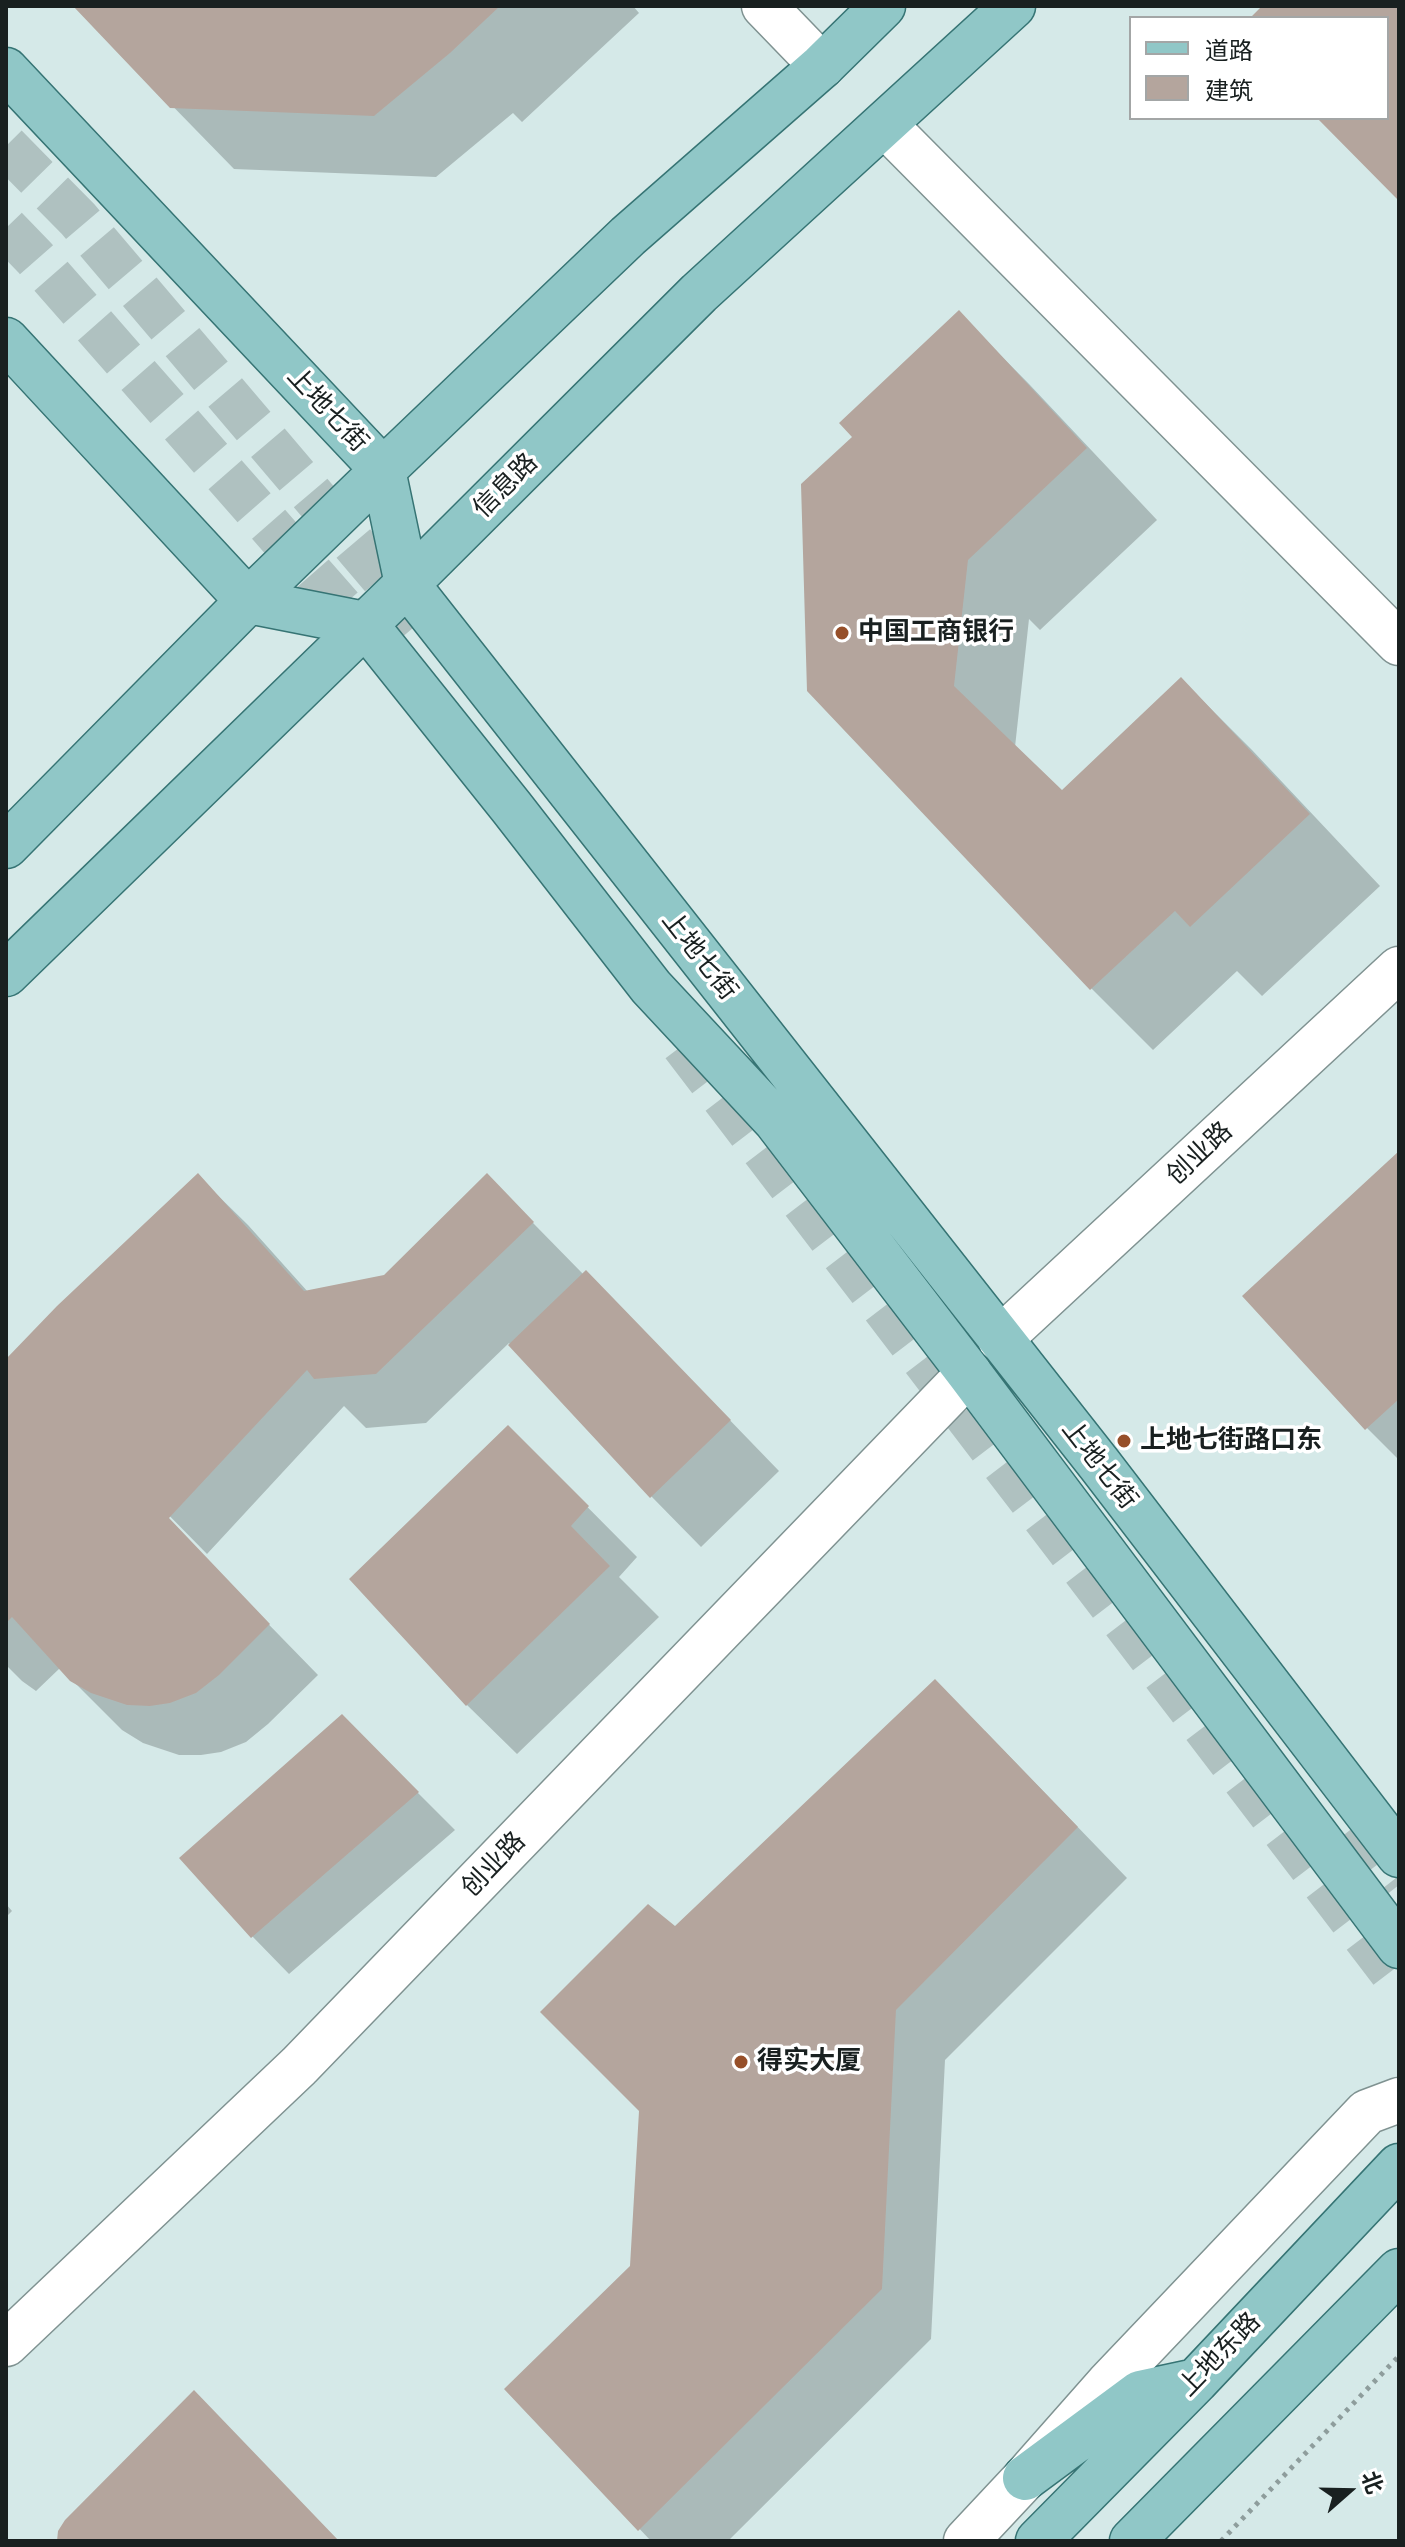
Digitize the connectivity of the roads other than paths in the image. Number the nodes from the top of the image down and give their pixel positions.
1 (764, 6) edge
2 (883, 6) edge
3 (1013, 6) edge
4 (822, 66) junction
5 (6, 70) edge
6 (885, 125) junction
7 (6, 340) edge
8 (383, 470) junction
9 (407, 584) junction
10 (248, 601) junction
11 (365, 624) junction
12 (1399, 643) edge
13 (6, 846) edge
14 (1399, 969) edge
15 (6, 974) edge
16 (1000, 1339) junction
17 (969, 1373) junction
18 (1399, 1855) edge
19 (1399, 1946) edge
20 (1399, 2100) edge
21 (1399, 2166) edge
22 (1399, 2271) edge
23 (6, 2344) edge
24 (1196, 2381) junction
25 (1025, 2478) junction
26 (966, 2541) edge
27 (1038, 2541) edge
28 (1132, 2541) edge

1 - 4 street
2 - 4 main road
3 - 6 main road, 信息路
4 - 8 main road
5 - 8 main road, 上地七街
6 - 9 main road, 信息路
6 - 12 street
7 - 10 main road
8 - 9 main road, 上地七街
8 - 10 main road
9 - 11 main road, 信息路
9 - 16 main road, 上地七街
10 - 11 main road
10 - 13 main road
11 - 15 main road, 信息路
11 - 17 main road, 上地七街
14 - 16 street, 创业路
16 - 18 main road, 上地七街
17 - 19 main road, 上地七街
17 - 23 street, 创业路
20 - 25 street
21 - 24 main road, 上地东路
22 - 28 main road
24 - 25 main road
24 - 27 main road, 上地东路
25 - 26 street

